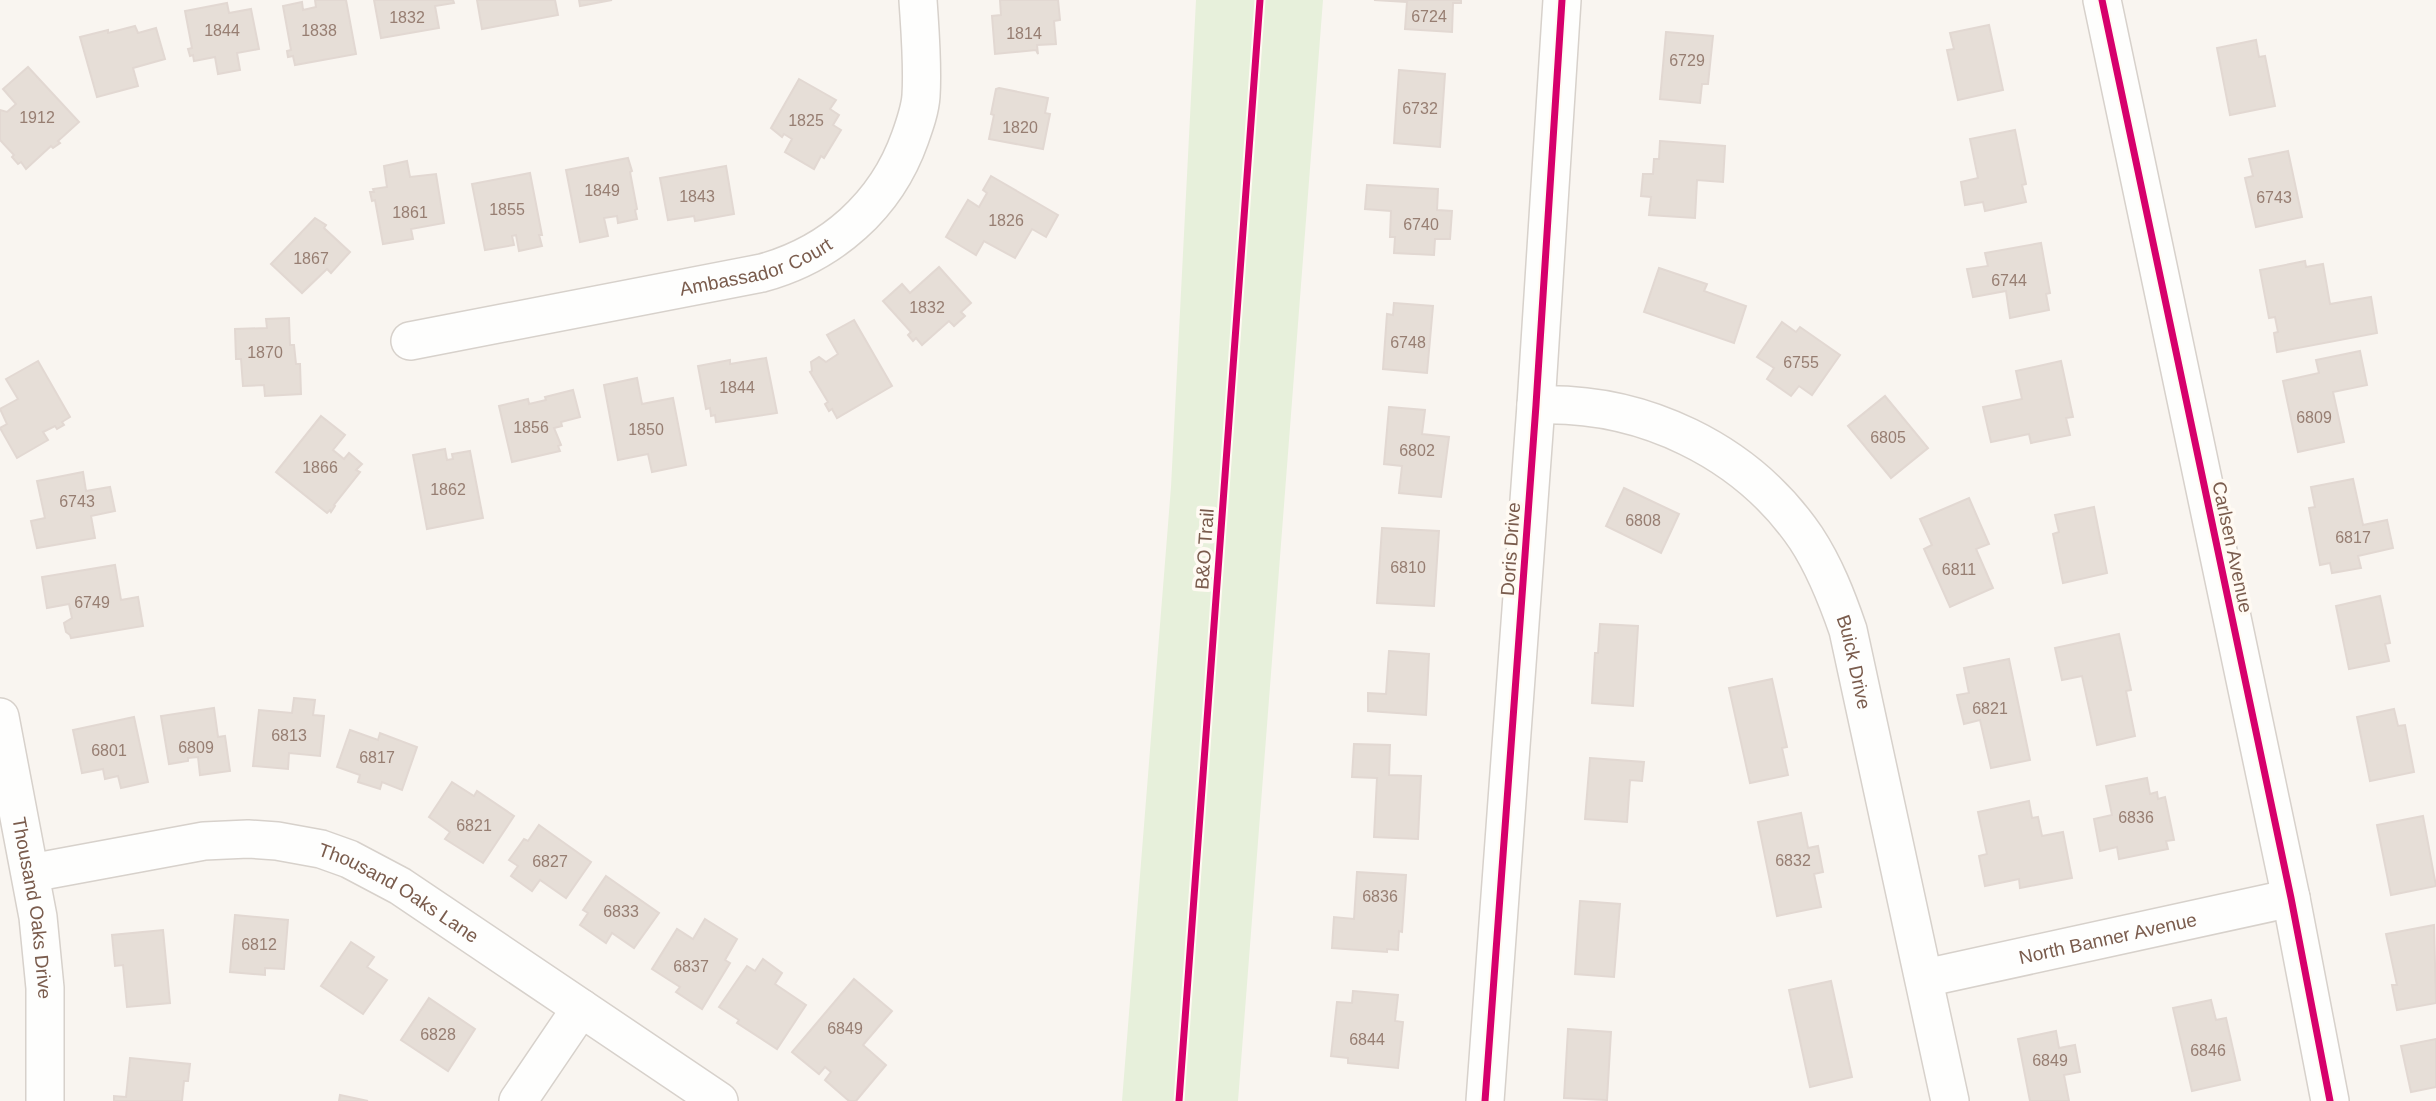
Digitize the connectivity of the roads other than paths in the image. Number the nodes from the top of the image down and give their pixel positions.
1 (918, 0) edge
2 (1562, 0) edge
3 (2102, 0) edge
4 (410, 341) dead end
5 (1536, 405) junction
6 (0, 717) edge
7 (31, 873) junction
8 (2291, 898) junction
9 (1925, 978) junction
10 (581, 1008) junction
11 (45, 1101) edge
12 (518, 1101) edge
13 (719, 1101) edge
14 (1485, 1101) edge
15 (1950, 1101) edge
16 (2330, 1101) edge

1 - 4 street, Ambassador Court
2 - 5 street, Doris Drive
3 - 8 street, Carlsen Avenue
5 - 9 street, Buick Drive
5 - 14 street, Doris Drive
6 - 7 street, Thousand Oaks Drive
7 - 10 street, Thousand Oaks Lane
7 - 11 street, Thousand Oaks Drive
8 - 9 street, North Banner Avenue
8 - 16 street, Carlsen Avenue
9 - 15 street, Buick Drive
10 - 12 street
10 - 13 street, Thousand Oaks Lane

